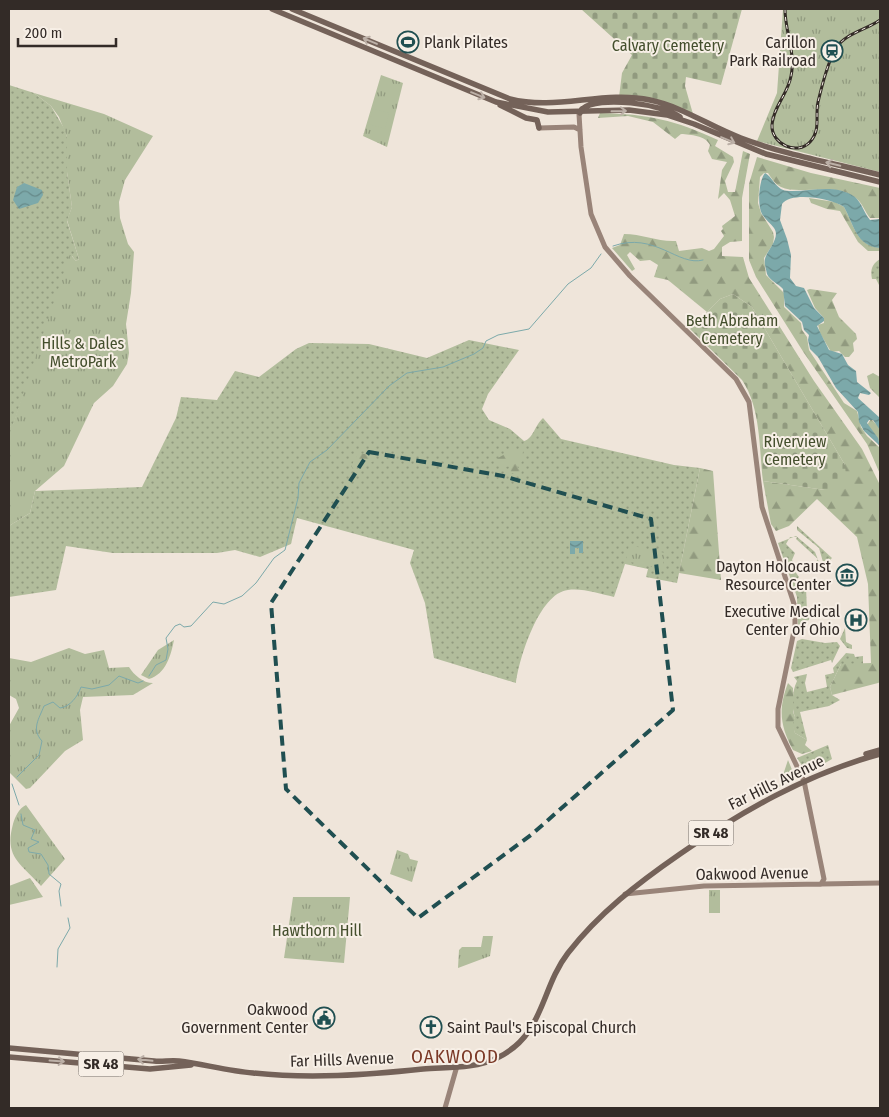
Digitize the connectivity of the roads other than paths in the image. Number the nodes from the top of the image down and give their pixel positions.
1 (272, 9) edge
2 (284, 9) edge
3 (292, 9) edge
4 (310, 24) junction
5 (496, 102) junction
6 (577, 102) junction
7 (579, 112) junction
8 (683, 120) junction
9 (539, 128) joint
10 (580, 130) junction
11 (880, 175) edge
12 (880, 182) edge
13 (880, 750) edge
14 (880, 754) edge
15 (850, 763) junction
16 (804, 781) junction
17 (880, 883) edge
18 (821, 884) junction
19 (624, 894) junction
20 (9, 1048) edge
21 (9, 1057) edge
22 (193, 1064) junction
23 (457, 1066) junction
24 (446, 1108) edge

1 - 4 main road
2 - 4 main road
6 -> 3 main road
4 -> 5 main road
5 -> 8 main road
5 - 9 main road
6 - 7 main road
11 -> 6 main road
7 - 8 main road
7 - 10 main road
8 -> 12 main road
9 - 10 main road
10 - 16 main road
13 - 15 main road, Far Hills Avenue / SR 48
14 - 15 main road, Far Hills Avenue / SR 48
15 - 16 main road, Far Hills Avenue / SR 48
16 - 18 main road
16 - 19 main road, Far Hills Avenue / SR 48
17 - 18 main road, Oakwood Avenue
18 - 19 main road, Oakwood Avenue
19 - 23 main road, Far Hills Avenue / SR 48
22 -> 20 main road, Far Hills Avenue / SR 48
21 -> 22 main road, Far Hills Avenue / SR 48
22 - 23 main road, Far Hills Avenue / SR 48
23 - 24 main road

